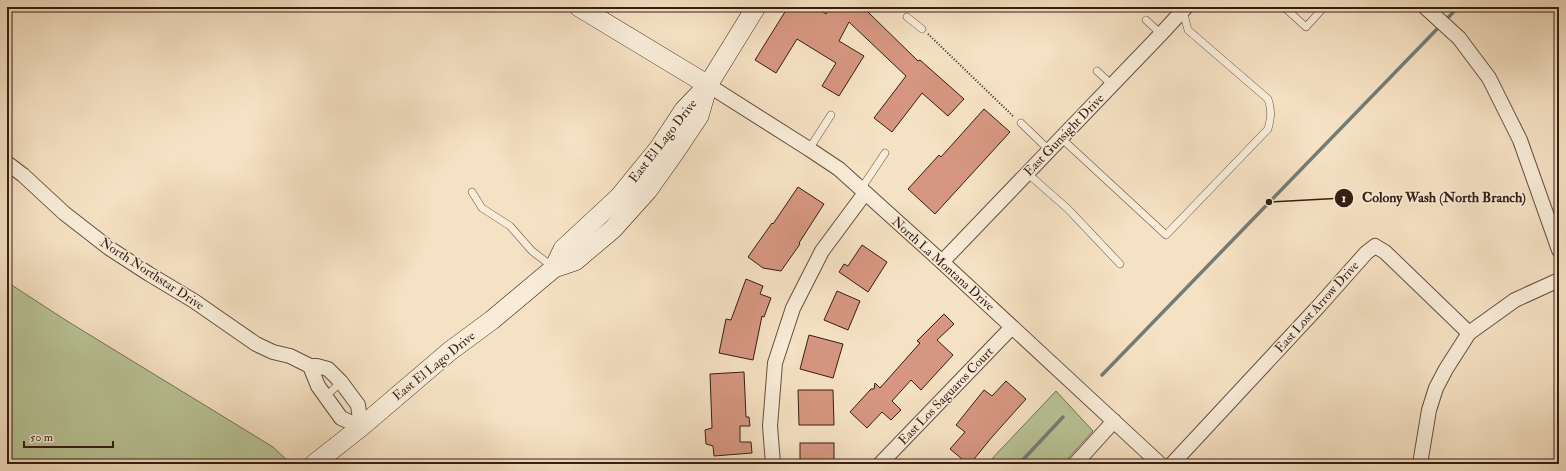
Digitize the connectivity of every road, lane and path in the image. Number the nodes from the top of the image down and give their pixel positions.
1 (579, 7) edge
2 (756, 7) edge
3 (1284, 7) edge
4 (1324, 7) edge
5 (1425, 7) edge
6 (1183, 8) edge
7 (907, 17) dead end
8 (1146, 20) dead end
9 (922, 29) joint
10 (1161, 34) junction
11 (1097, 71) dead end
12 (708, 85) junction
13 (1112, 85) junction
14 (831, 115) dead end
15 (1021, 123) joint
16 (1061, 138) junction
17 (809, 149) junction
18 (1049, 150) junction
19 (885, 153) dead end
20 (7, 163) edge
21 (1027, 174) junction
22 (863, 191) junction
23 (472, 192) dead end
24 (1559, 250) edge
25 (942, 262) junction
26 (1120, 264) dead end
27 (554, 268) junction
28 (1559, 280) edge
29 (1012, 327) junction
30 (1469, 334) junction
31 (310, 366) junction
32 (341, 382) junction
33 (326, 396) junction
34 (1114, 422) junction
35 (361, 427) junction
36 (314, 464) edge
37 (773, 464) edge
38 (880, 464) edge
39 (1075, 464) edge
40 (1160, 464) edge
41 (1172, 464) edge
42 (1420, 464) edge

1 - 12 street
2 - 12 street, East El Lago Drive
3 - 4 lane
5 - 24 street
6 - 10 street, East Gunsight Drive
6 - 16 lane
7 - 9 lane
8 - 10 lane
9 - 15 path
10 - 13 street, East Gunsight Drive
11 - 13 lane
12 - 17 street, North La Montana Drive
12 - 27 street, East El Lago Drive
13 - 16 street, East Gunsight Drive
14 - 17 lane
15 - 18 lane
16 - 18 street, East Gunsight Drive
17 - 22 street, North La Montana Drive
18 - 21 street, East Gunsight Drive
19 - 22 lane
20 - 31 street, North Northstar Drive
21 - 25 street, East Gunsight Drive
21 - 26 lane
22 - 25 street, North La Montana Drive
22 - 37 street
23 - 27 lane
25 - 29 street, North La Montana Drive
27 - 35 street, East El Lago Drive
28 - 30 street
29 - 34 street, North La Montana Drive
29 - 38 street, East Los Saguaros Court
30 - 41 street, East Lost Arrow Drive
30 - 42 street
31 - 32 street, North Northstar Drive
31 - 33 street
32 - 33 lane
32 - 35 street, North Northstar Drive
33 - 35 street
34 - 39 street
34 - 40 street, North La Montana Drive
35 - 36 street, East El Lago Drive

